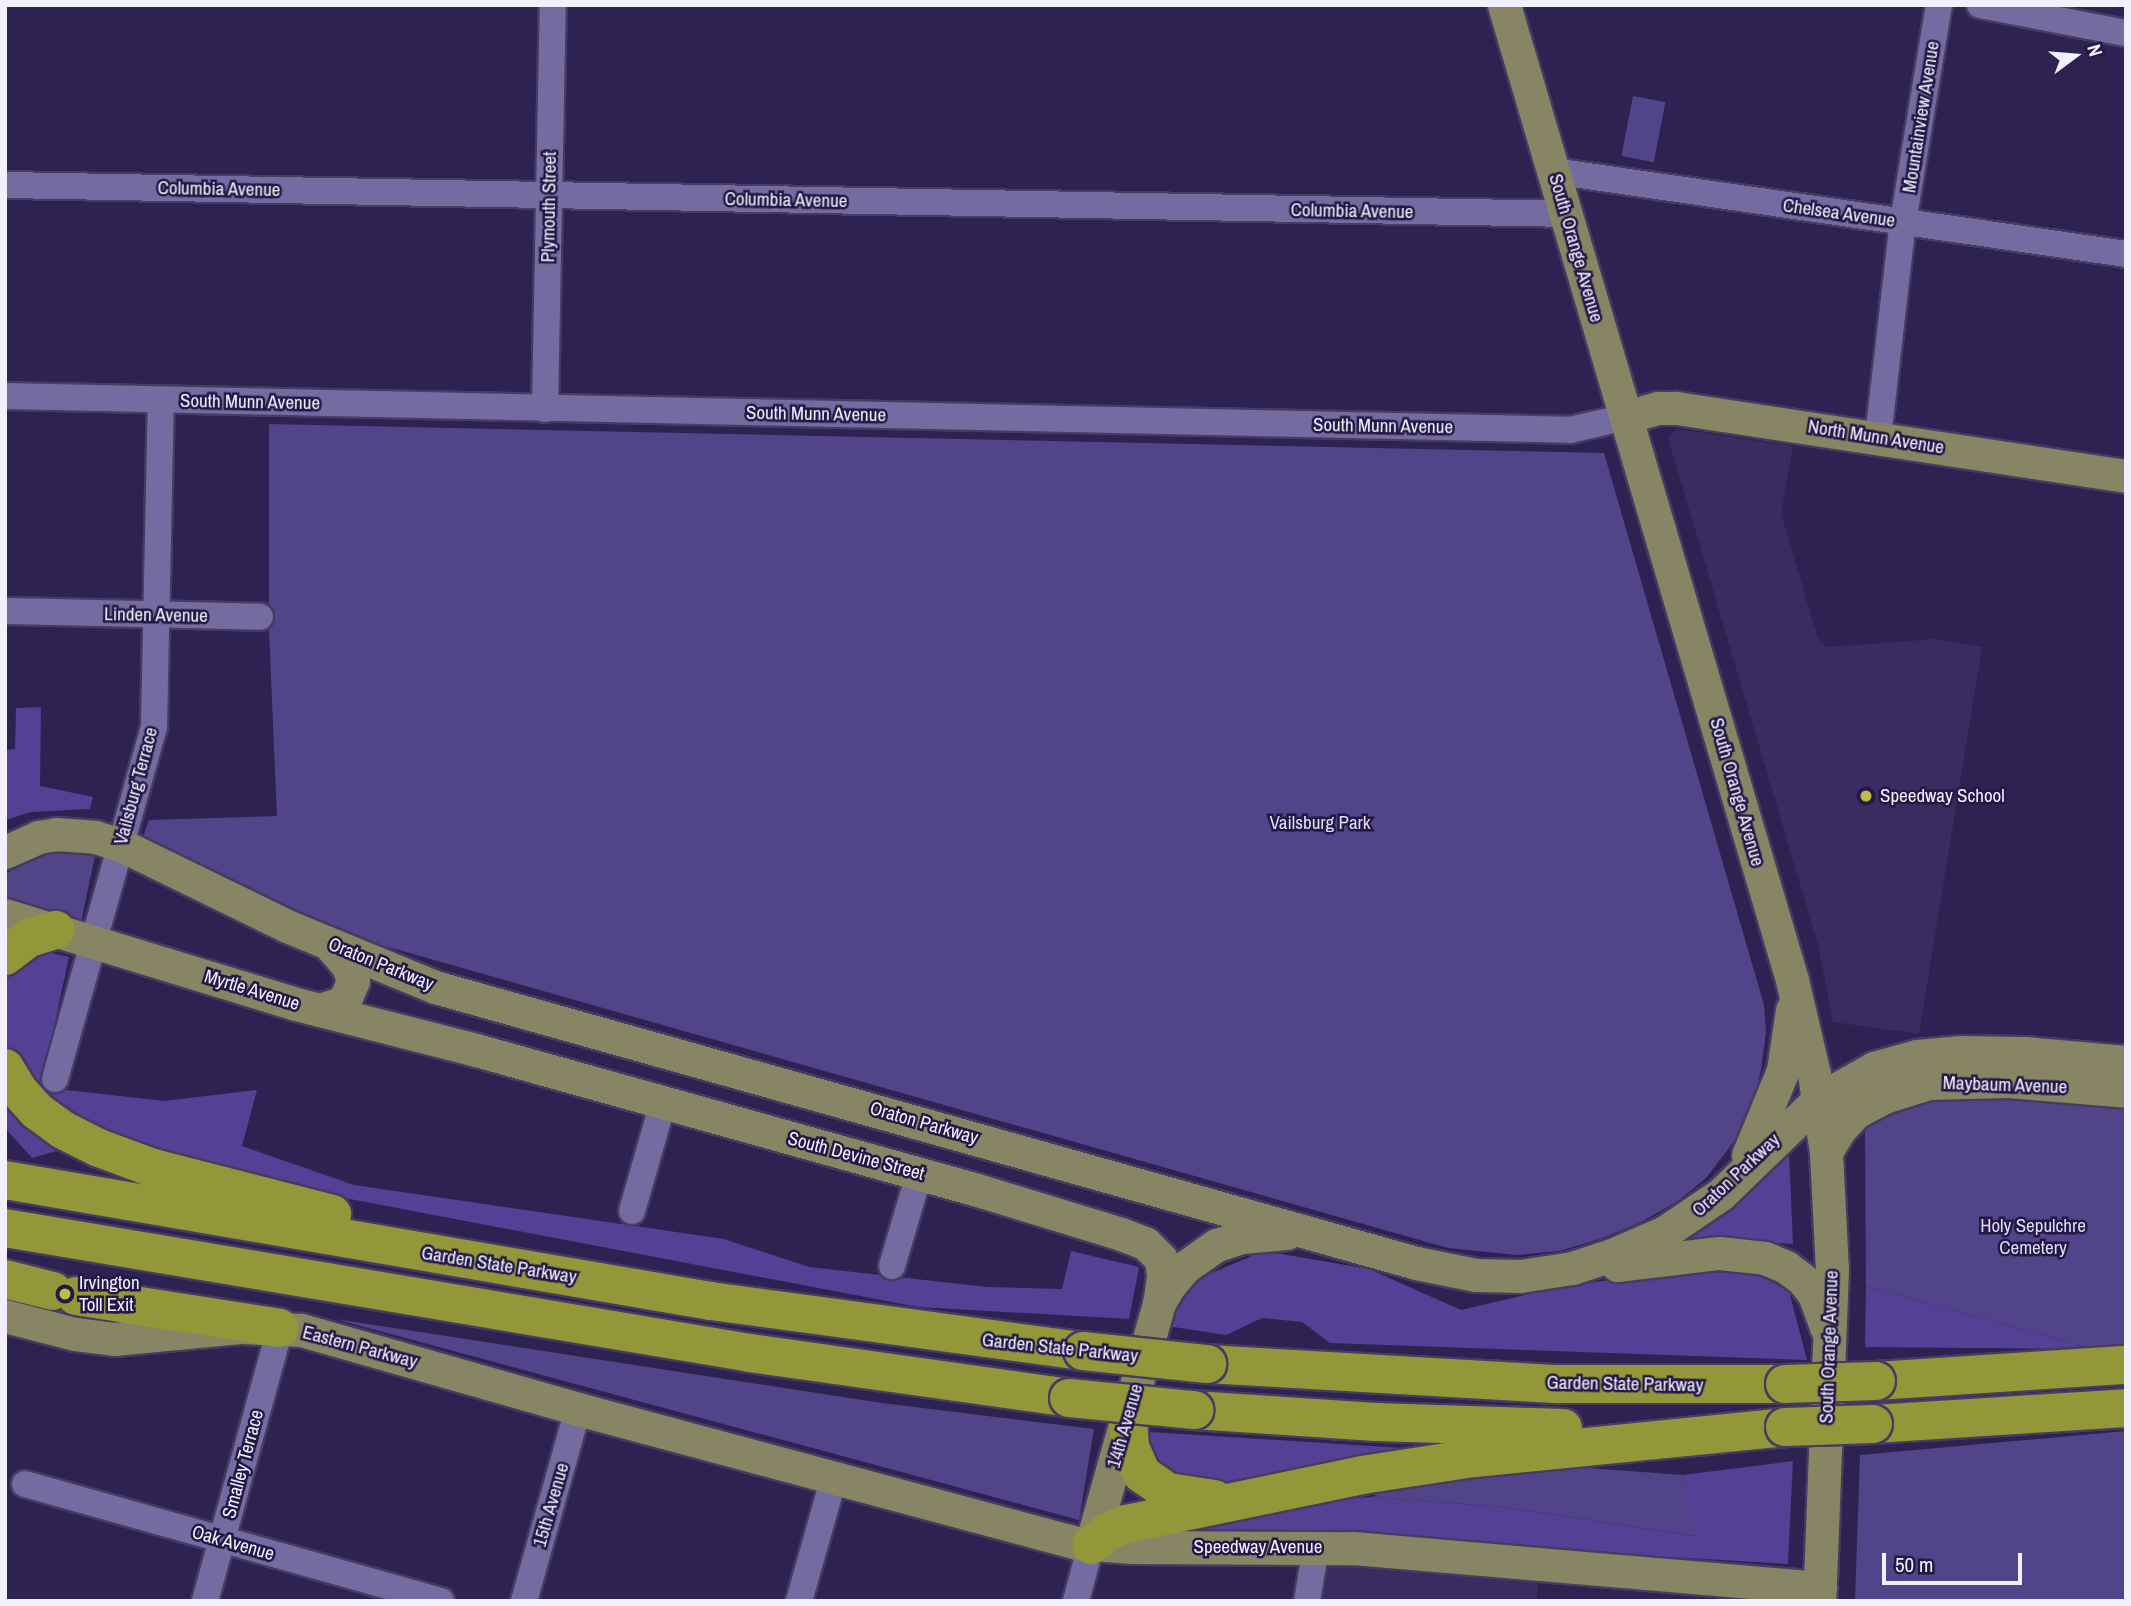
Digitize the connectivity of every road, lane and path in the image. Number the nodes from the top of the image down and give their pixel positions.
1 (553, 5) edge
2 (1504, 5) edge
3 (1939, 5) edge
4 (1980, 5) edge
5 (2126, 33) edge
6 (1553, 171) junction
7 (5, 185) edge
8 (549, 196) junction
9 (1566, 214) junction
10 (1903, 222) junction
11 (2126, 254) edge
12 (5, 396) edge
13 (161, 400) junction
14 (545, 409) junction
15 (1626, 417) junction
16 (1878, 437) junction
17 (2126, 476) edge
18 (5, 611) edge
19 (157, 614) junction
20 (260, 617) dead end
21 (121, 845) junction
22 (5, 852) edge
23 (5, 915) edge
24 (56, 930) junction
25 (93, 941) junction
26 (328, 943) junction
27 (5, 956) edge
28 (1792, 980) junction
29 (320, 1010) junction
30 (501, 1057) joint
31 (2126, 1062) edge
32 (5, 1068) edge
33 (55, 1079) dead end
34 (2126, 1091) edge
35 (1819, 1099) junction
36 (663, 1103) junction
37 (1826, 1152) junction
38 (919, 1174) junction
39 (5, 1181) edge
40 (1132, 1181) junction
41 (1735, 1181) junction
42 (632, 1211) dead end
43 (5, 1228) edge
44 (1104, 1228) junction
45 (1311, 1233) junction
46 (892, 1266) dead end
47 (1546, 1273) junction
48 (578, 1278) junction
49 (5, 1279) edge
50 (1159, 1303) junction
51 (5, 1316) edge
52 (280, 1328) junction
53 (1831, 1342) junction
54 (2126, 1365) edge
55 (2126, 1408) edge
56 (578, 1409) junction
57 (1128, 1418) junction
58 (1785, 1427) junction
59 (707, 1443) joint
60 (834, 1477) junction
61 (25, 1484) dead end
62 (1261, 1497) junction
63 (222, 1539) junction
64 (1091, 1545) junction
65 (1315, 1547) junction
66 (1819, 1594) edge
67 (205, 1601) edge
68 (441, 1601) edge
69 (524, 1601) edge
70 (799, 1601) edge
71 (1076, 1601) edge
72 (1307, 1601) edge

1 - 8 street, Plymouth Street
2 - 6 main road, South Orange Avenue
3 - 10 street, Mountainview Avenue
4 - 5 street
6 - 9 main road, South Orange Avenue
6 - 10 street, Chelsea Avenue
7 - 8 street, Columbia Avenue
8 - 9 street, Columbia Avenue
8 - 14 street, Plymouth Street
9 - 15 main road, South Orange Avenue
10 - 11 street, Chelsea Avenue
10 - 16 street, Mountainview Avenue
12 - 13 street, South Munn Avenue
13 - 14 street, South Munn Avenue
13 - 19 street, Vailsburg Terrace
14 - 15 street, South Munn Avenue
15 - 16 main road, North Munn Avenue
15 - 28 main road, South Orange Avenue
16 - 17 main road, North Munn Avenue
18 - 19 street, Linden Avenue
19 - 20 street, Linden Avenue
19 - 21 street, Vailsburg Terrace
21 - 22 main road, Oraton Parkway
21 - 25 street, Vailsburg Terrace
21 - 26 main road, Oraton Parkway
23 - 24 main road, Myrtle Avenue
24 - 25 main road, Myrtle Avenue
24 - 27 highway
25 - 29 main road, Myrtle Avenue
25 - 33 street, Vailsburg Terrace
26 - 29 main road
26 - 40 main road, Oraton Parkway
28 - 35 main road, South Orange Avenue
28 - 41 main road
29 - 30 main road, Myrtle Avenue
30 - 36 main road, South Devine Street
31 - 35 main road, Maybaum Avenue
32 - 48 highway
34 - 37 main road, Maybaum Avenue
35 - 37 main road, South Orange Avenue
35 - 41 main road, Oraton Parkway
36 - 38 main road, South Devine Street
36 - 42 street
37 - 53 main road, South Orange Avenue
38 - 44 main road, South Devine Street
38 - 46 street
39 - 48 highway, Garden State Parkway
40 - 44 main road
40 - 45 main road, Oraton Parkway
41 - 47 main road, Oraton Parkway
43 - 58 highway, bridge
44 - 50 main road, South Devine Street
45 - 47 main road, Oraton Parkway
45 - 50 main road, 14th Avenue
47 - 53 main road
48 - 54 highway, Garden State Parkway, bridge
49 - 52 highway
50 - 57 main road, 14th Avenue
51 - 52 main road, Eastern Parkway
52 - 56 main road, Eastern Parkway
52 - 63 street, Smalley Terrace
53 - 66 main road, South Orange Avenue
55 - 58 highway, bridge
56 - 59 main road, Eastern Parkway
56 - 69 street, 15th Avenue
57 - 62 highway
57 - 64 main road, 14th Avenue
58 - 62 highway
59 - 60 main road, Speedway Avenue
60 - 64 main road, Speedway Avenue
60 - 70 street
61 - 63 street, Oak Avenue
62 - 64 highway
63 - 67 street, Smalley Terrace
63 - 68 street, Oak Avenue
64 - 65 main road, Speedway Avenue
64 - 71 street, 14th Avenue
65 - 66 main road, Speedway Avenue
65 - 72 street

